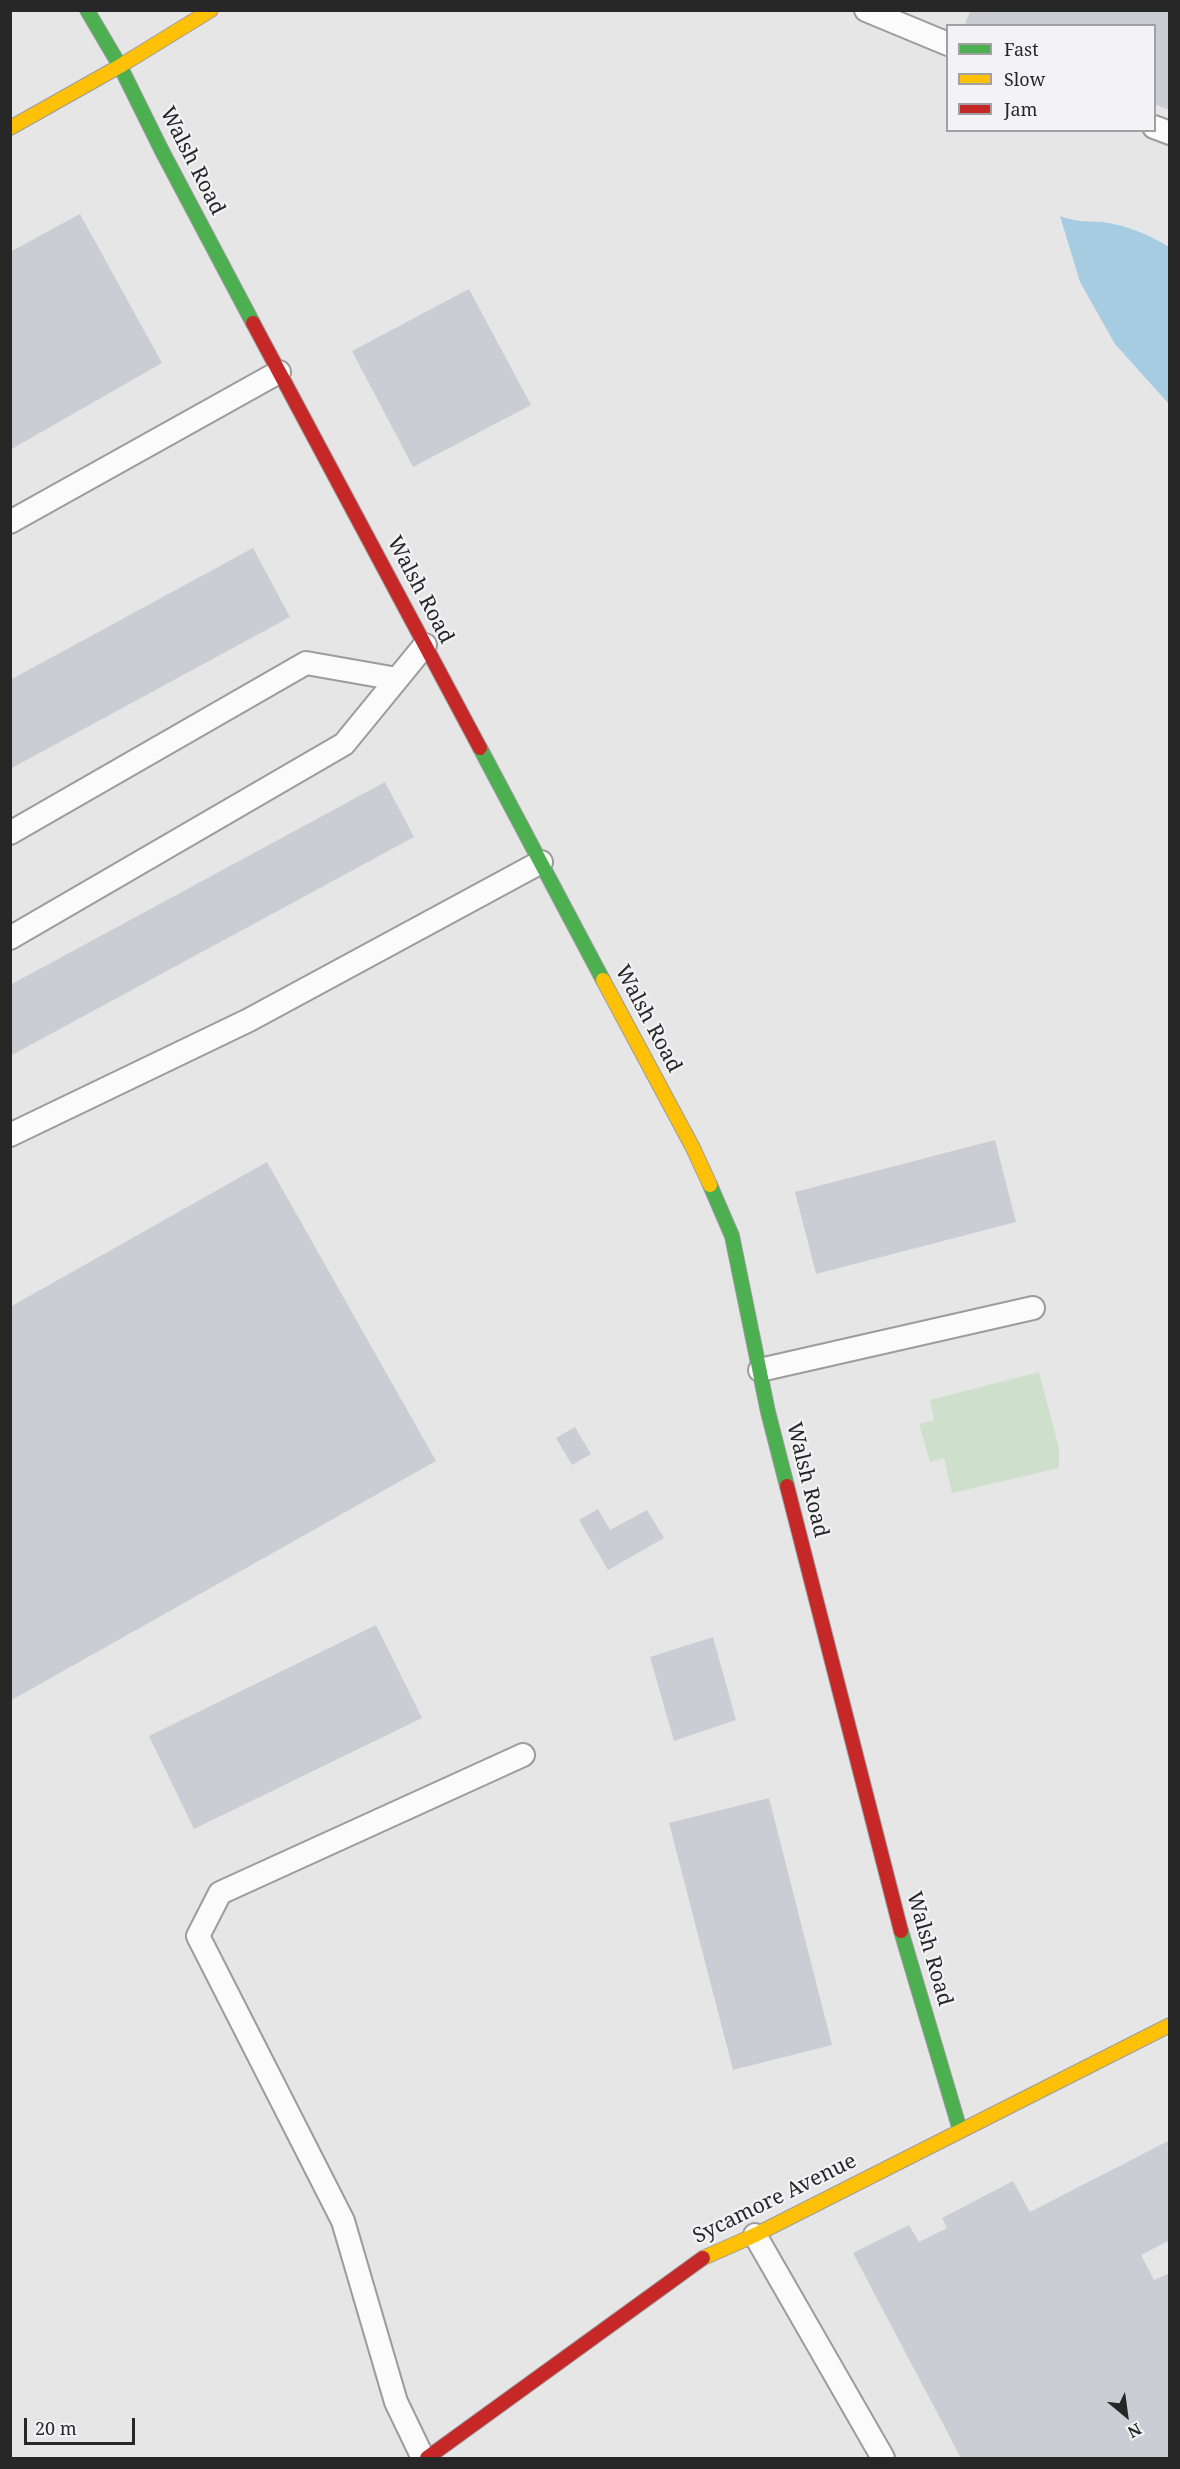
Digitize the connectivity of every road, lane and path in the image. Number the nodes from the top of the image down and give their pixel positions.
1 (87, 10) edge
2 (211, 10) edge
3 (866, 10) edge
4 (946, 43) edge
5 (120, 66) junction
6 (1156, 127) edge
7 (10, 128) edge
8 (1170, 133) edge
9 (279, 372) junction
10 (10, 522) edge
11 (425, 645) junction
12 (397, 679) junction
13 (10, 833) edge
14 (541, 862) junction
15 (10, 938) edge
16 (10, 1135) edge
17 (1033, 1308) dead end
18 (760, 1370) junction
19 (523, 1755) dead end
20 (1170, 2025) edge
21 (960, 2130) junction
22 (755, 2235) junction
23 (425, 2458) edge
24 (883, 2458) edge

1 - 5 street, Walsh Road
2 - 5 street
3 - 4 lane
5 - 7 street
5 - 9 street, Walsh Road
6 - 8 lane
9 - 10 lane
9 - 11 street, Walsh Road
11 - 12 lane
11 - 14 street, Walsh Road
12 - 13 lane
12 - 15 lane
14 - 16 lane
14 - 18 street, Walsh Road
17 - 18 lane
18 - 21 street, Walsh Road
19 - 23 lane
20 - 21 street, Sycamore Avenue
21 - 22 street, Sycamore Avenue
22 - 23 street, Sycamore Avenue
22 - 24 lane

